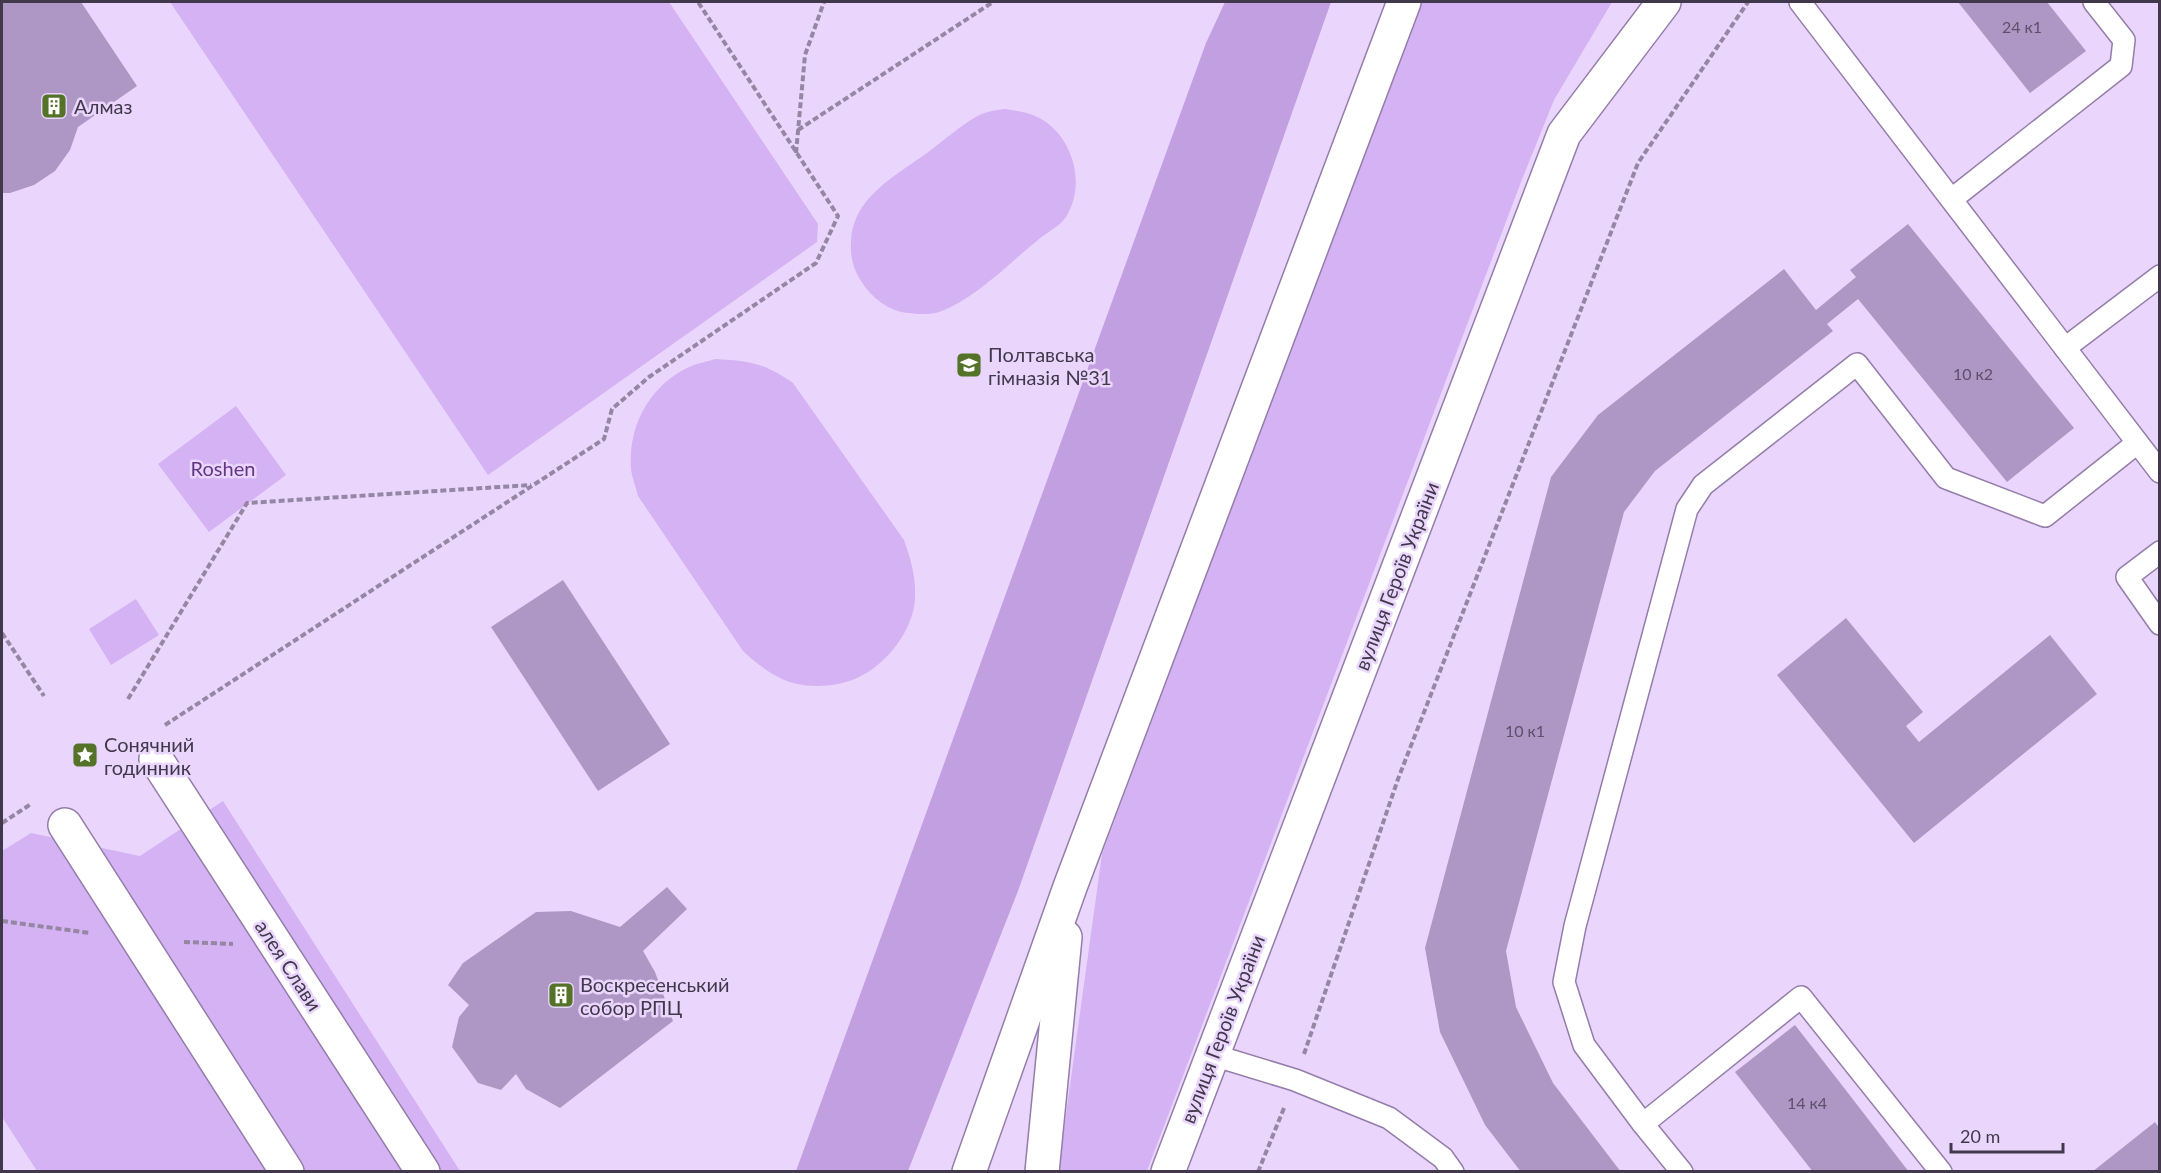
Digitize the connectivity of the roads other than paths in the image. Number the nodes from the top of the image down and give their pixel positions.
1 (1404, 2) edge
2 (1664, 2) edge
3 (1800, 2) edge
4 (2094, 2) edge
5 (1952, 200) junction
6 (2160, 276) edge
7 (2065, 348) junction
8 (2137, 443) junction
9 (2160, 472) edge
10 (2160, 552) edge
11 (2160, 624) edge
12 (158, 743) road end
13 (65, 825) dead end
14 (1070, 887) junction
15 (1213, 1056) junction
16 (1643, 1124) junction
17 (287, 1172) edge
18 (423, 1172) edge
19 (969, 1172) edge
20 (1042, 1172) edge
21 (1168, 1172) edge
22 (1453, 1172) edge
23 (1683, 1172) edge
24 (1941, 1172) edge

1 - 14 street
2 - 15 street, вулиця Героїв України
3 - 5 lane
4 - 5 lane
5 - 7 lane
6 - 7 lane
7 - 8 lane
8 - 9 lane
8 - 16 lane
10 - 11 lane
12 - 18 street, алея Слави
13 - 17 street
14 - 19 street
14 - 20 street
15 - 21 street, вулиця Героїв України
15 - 22 lane
16 - 23 lane
16 - 24 lane

